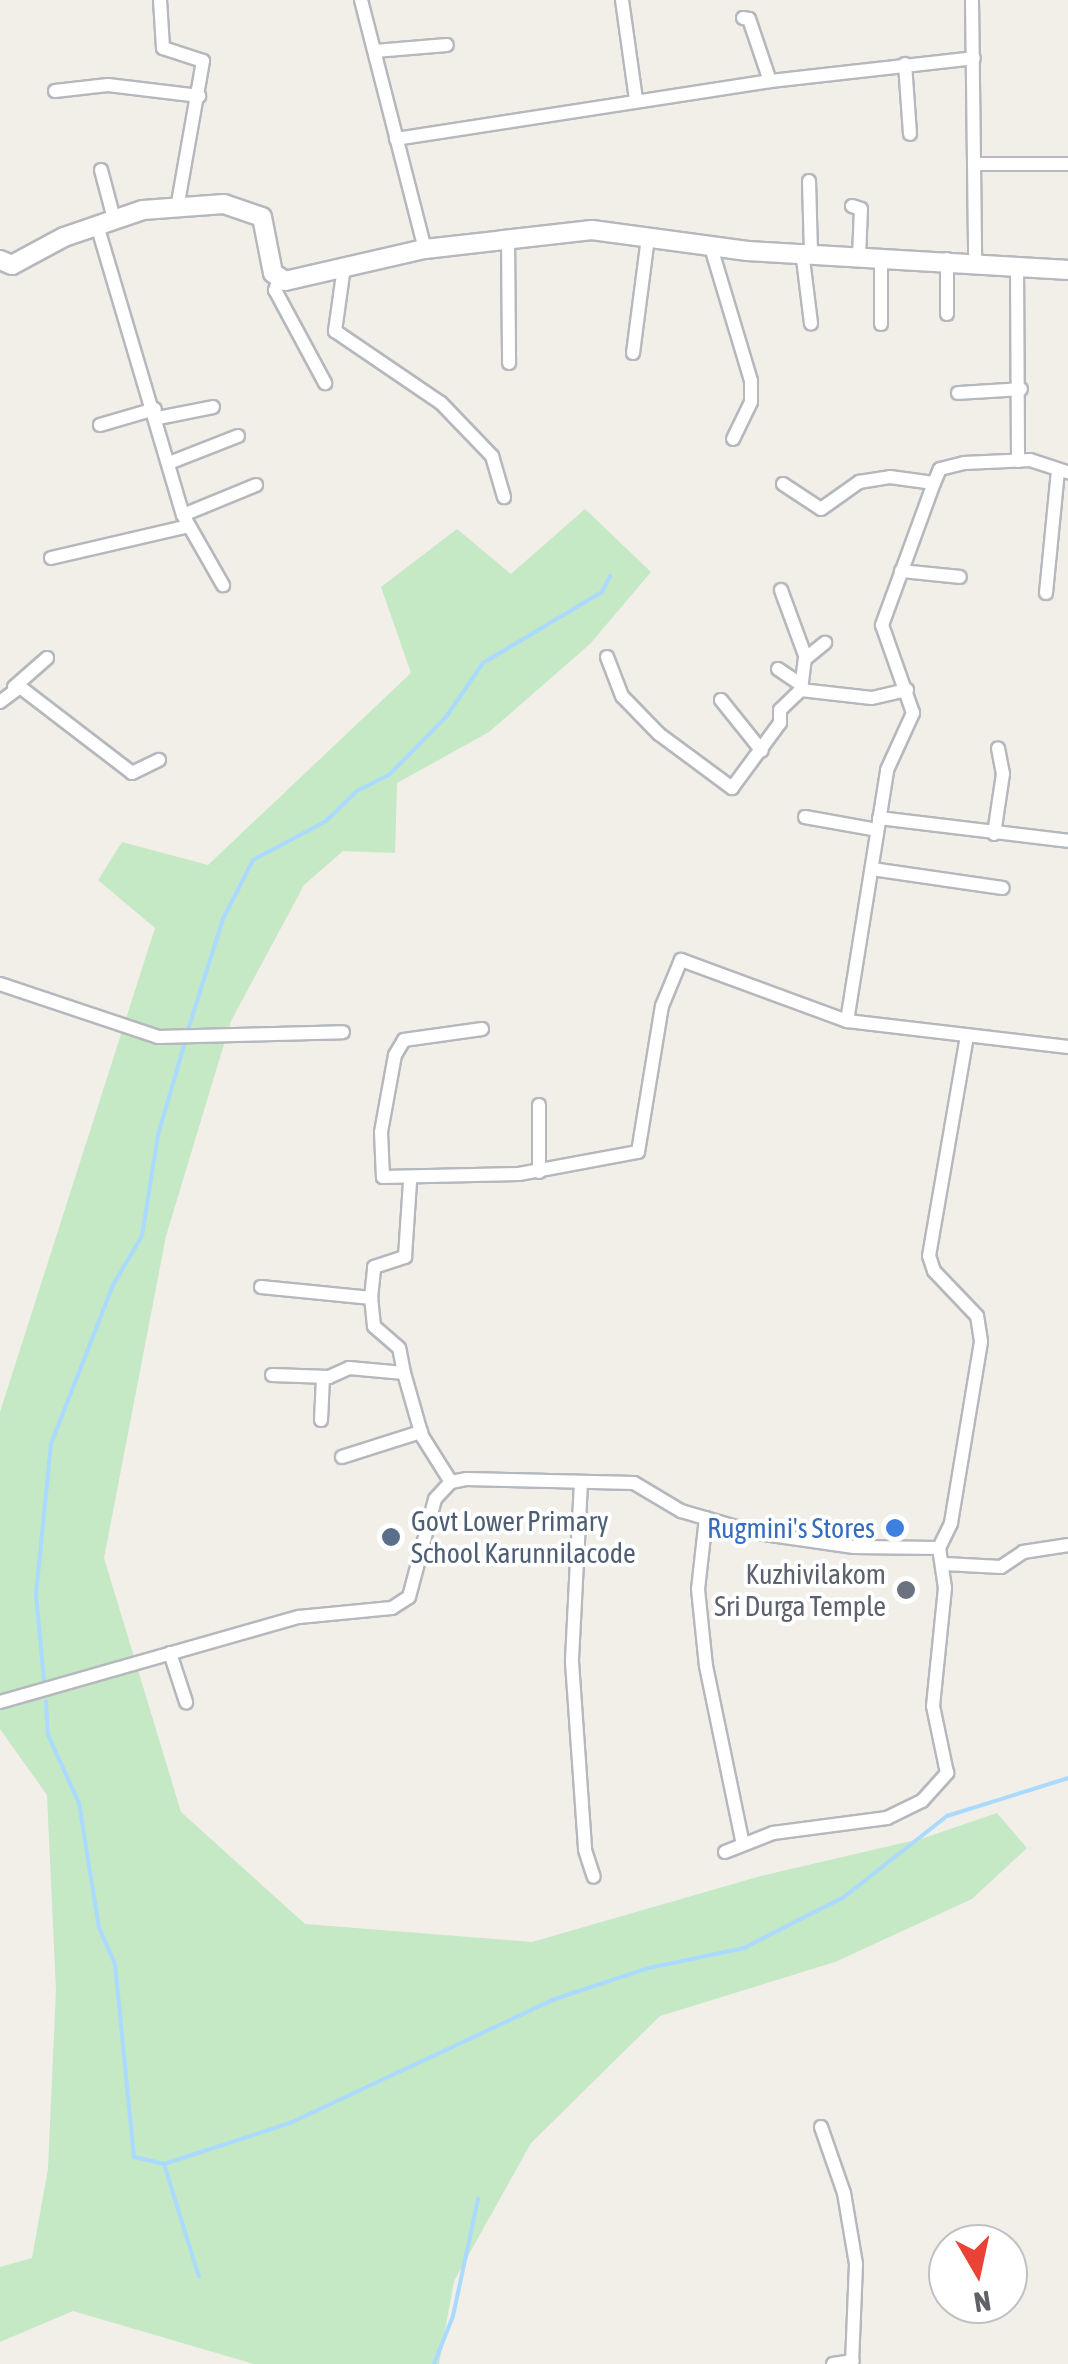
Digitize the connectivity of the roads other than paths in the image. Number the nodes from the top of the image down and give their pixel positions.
1 (160, 0) edge
2 (360, 0) edge
3 (622, 0) edge
4 (972, 0) edge
5 (743, 18) dead end
6 (447, 45) dead end
7 (375, 51) junction
8 (974, 58) junction
9 (904, 64) junction
10 (770, 81) junction
11 (54, 90) dead end
12 (200, 96) junction
13 (636, 100) junction
14 (910, 134) dead end
15 (396, 140) junction
16 (976, 164) junction
17 (1068, 164) edge
18 (101, 170) dead end
19 (809, 181) dead end
20 (178, 203) junction
21 (852, 206) dead end
22 (105, 222) junction
23 (648, 238) junction
24 (508, 239) junction
25 (710, 244) junction
26 (425, 249) junction
27 (806, 252) junction
28 (859, 258) junction
29 (947, 259) junction
30 (0, 260) edge
31 (881, 260) junction
32 (975, 261) junction
33 (1017, 264) junction
34 (344, 268) junction
35 (1068, 270) edge
36 (279, 279) junction
37 (947, 314) dead end
38 (811, 323) dead end
39 (881, 324) dead end
40 (633, 353) dead end
41 (509, 362) dead end
42 (325, 383) dead end
43 (1021, 389) junction
44 (958, 393) dead end
45 (213, 407) dead end
46 (156, 413) junction
47 (100, 425) dead end
48 (238, 436) dead end
49 (734, 439) dead end
50 (1018, 461) junction
51 (169, 463) junction
52 (1063, 472) edge
53 (934, 483) junction
54 (783, 484) dead end
55 (256, 485) dead end
56 (504, 497) dead end
57 (185, 520) junction
58 (52, 558) dead end
59 (902, 571) junction
60 (960, 577) dead end
61 (223, 585) dead end
62 (781, 590) dead end
63 (1046, 593) dead end
64 (825, 643) dead end
65 (607, 657) dead end
66 (47, 658) dead end
67 (806, 658) junction
68 (778, 669) dead end
69 (800, 686) junction
70 (14, 687) junction
71 (907, 690) junction
72 (721, 700) dead end
73 (0, 702) edge
74 (998, 748) dead end
75 (762, 750) junction
76 (158, 760) dead end
77 (805, 817) dead end
78 (878, 824) junction
79 (994, 834) junction
80 (1068, 841) edge
81 (872, 870) junction
82 (1003, 888) dead end
83 (0, 984) edge
84 (846, 1021) junction
85 (482, 1029) dead end
86 (343, 1032) dead end
87 (967, 1035) junction
88 (1068, 1047) edge
89 (540, 1105) dead end
90 (539, 1172) junction
91 (410, 1181) junction
92 (261, 1287) dead end
93 (372, 1298) junction
94 (404, 1373) junction
95 (272, 1375) dead end
96 (323, 1377) junction
97 (321, 1420) dead end
98 (421, 1432) junction
99 (342, 1456) dead end
100 (450, 1482) junction
101 (581, 1482) junction
102 (706, 1518) junction
103 (1068, 1545) edge
104 (939, 1548) junction
105 (945, 1564) junction
106 (170, 1654) junction
107 (0, 1702) edge
108 (186, 1702) dead end
109 (743, 1844) junction
110 (725, 1852) dead end
111 (594, 1877) dead end
112 (821, 2127) dead end
113 (852, 2362) edge
114 (833, 2364) edge

1 - 12 street
2 - 7 street
3 - 13 street
4 - 8 street
5 - 10 street
6 - 7 street
7 - 15 street
8 - 9 street
8 - 16 street
9 - 10 street
9 - 14 street
10 - 13 street
11 - 12 street
12 - 20 street
13 - 15 street
15 - 26 street
16 - 17 street
16 - 32 street
18 - 22 street
19 - 27 street
20 - 22 main road
20 - 36 main road
21 - 28 street
22 - 30 main road
22 - 46 street
23 - 24 main road
23 - 25 main road
23 - 40 street
24 - 26 main road
24 - 41 street
25 - 27 main road
25 - 49 street
26 - 34 main road
27 - 28 main road
27 - 38 street
28 - 31 main road
29 - 31 main road
29 - 32 main road
29 - 37 street
31 - 39 street
32 - 33 main road
33 - 35 main road
33 - 43 street
34 - 36 main road
34 - 56 street
36 - 42 street
43 - 44 street
43 - 50 street
45 - 46 street
46 - 47 street
46 - 51 street
48 - 51 street
50 - 52 street
50 - 53 street
51 - 57 street
52 - 63 street
53 - 54 street
53 - 59 street
55 - 57 street
57 - 58 street
57 - 61 street
59 - 60 street
59 - 71 street
62 - 67 street
64 - 67 street
65 - 75 street
66 - 70 street
67 - 69 street
68 - 69 street
69 - 71 street
69 - 75 street
70 - 73 street
70 - 76 street
71 - 78 street
72 - 75 street
74 - 79 street
77 - 78 street
78 - 79 street
78 - 81 street
79 - 80 street
81 - 82 street
81 - 84 street
83 - 86 street
84 - 87 street
84 - 90 street
85 - 91 street
87 - 88 street
87 - 104 street
89 - 90 street
90 - 91 street
91 - 93 street
92 - 93 street
93 - 94 street
94 - 96 street
94 - 98 street
95 - 96 street
96 - 97 street
98 - 99 street
98 - 100 street
100 - 101 street
100 - 106 street
101 - 102 street
101 - 111 street
102 - 104 street
102 - 109 street
103 - 105 street
104 - 105 street
105 - 109 street
106 - 107 street
106 - 108 street
109 - 110 street
112 - 113 street
113 - 114 street

